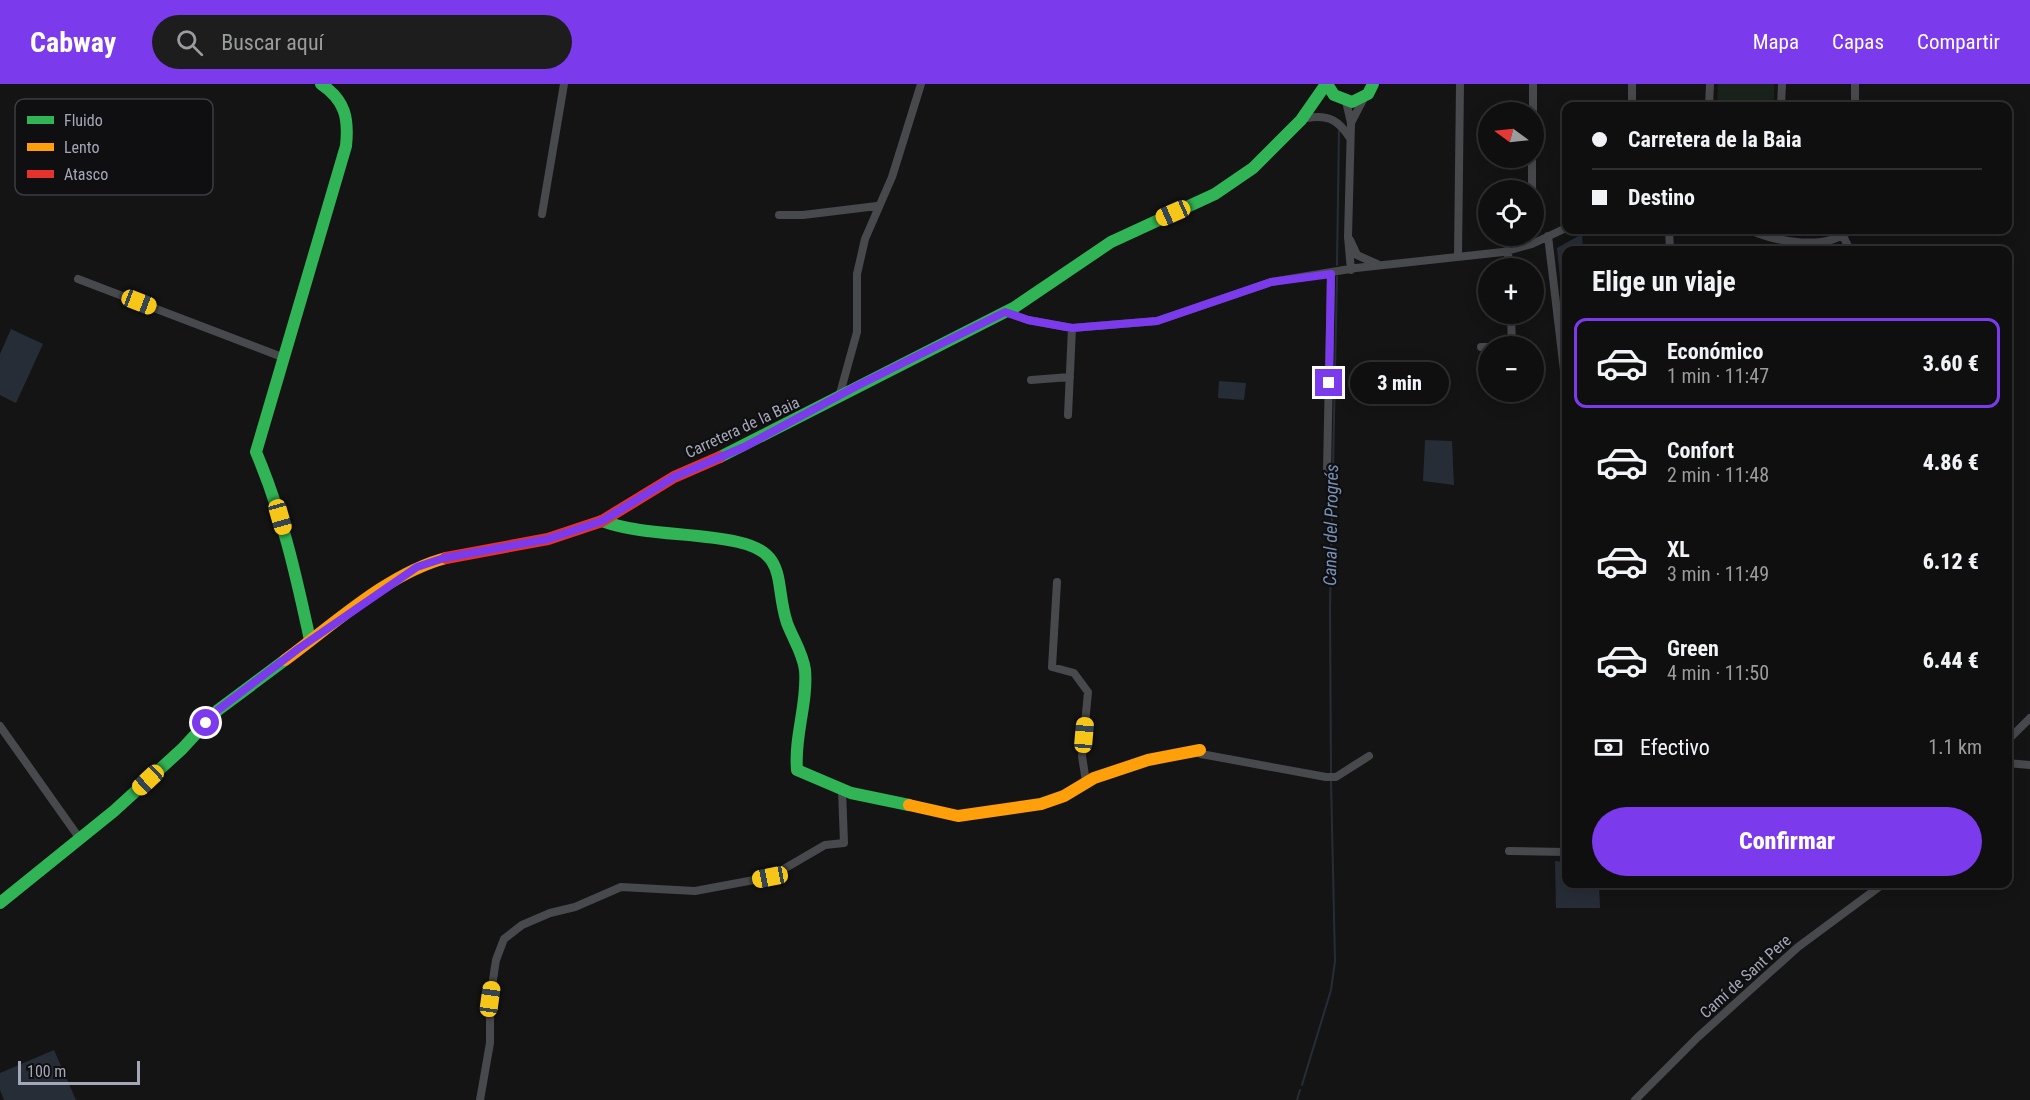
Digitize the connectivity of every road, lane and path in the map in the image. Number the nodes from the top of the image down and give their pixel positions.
1 (321, 84) edge
2 (564, 84) edge
3 (921, 84) edge
4 (1327, 84) edge
5 (1373, 84) edge
6 (1460, 84) edge
7 (1533, 84) edge
8 (1632, 84) edge
9 (1710, 84) edge
10 (1782, 84) edge
11 (1855, 84) edge
12 (1365, 96) junction
13 (1342, 100) junction
14 (1533, 102) edge
15 (1632, 102) edge
16 (1709, 102) edge
17 (1781, 102) edge
18 (1855, 102) edge
19 (1304, 119) junction
20 (1351, 123) junction
21 (1350, 138) junction
22 (877, 206) junction
23 (543, 214) dead end
24 (779, 215) dead end
25 (1562, 230) edge
26 (1776, 234) edge
27 (1845, 234) edge
28 (1548, 236) junction
29 (1843, 236) junction
30 (1348, 237) junction
31 (1544, 237) edge
32 (1519, 246) edge
33 (1848, 246) edge
34 (1508, 251) junction
35 (1458, 256) junction
36 (1508, 258) edge
37 (1383, 265) junction
38 (1353, 269) junction
39 (1331, 274) junction
40 (78, 279) dead end
41 (1005, 312) junction
42 (1072, 328) junction
43 (1562, 353) edge
44 (282, 357) junction
45 (1070, 377) junction
46 (1031, 380) dead end
47 (839, 397) junction
48 (1068, 415) dead end
49 (1327, 470) dead end
50 (602, 521) junction
51 (1057, 582) dead end
52 (310, 640) junction
53 (2030, 718) edge
54 (0, 726) edge
55 (2012, 736) edge
56 (1200, 752) joint
57 (1369, 756) dead end
58 (2012, 763) edge
59 (2030, 765) edge
60 (1086, 783) junction
61 (842, 790) junction
62 (80, 839) junction
63 (1509, 851) dead end
64 (1562, 852) edge
65 (1878, 888) edge
66 (0, 903) edge
67 (480, 1100) edge
68 (1635, 1100) edge

1 - 44 main road
2 - 23 street
3 - 22 street
4 - 13 main road
4 - 19 main road, Carretera de la Baia
5 - 12 main road
6 - 35 street
7 - 14 street
8 - 15 street
9 - 16 street
10 - 17 street
11 - 18 street
12 - 13 main road, Carretera de la Baia
12 - 20 street
13 - 19 main road, Carretera de la Baia
13 - 20 street
19 - 21 street
19 - 41 main road, Carretera de la Baia
20 - 21 street
21 - 30 street
22 - 24 street
22 - 47 street
25 - 28 street
26 - 29 street
27 - 29 street
28 - 31 street
28 - 43 street
29 - 33 street
30 - 37 street
30 - 38 street
32 - 34 street
34 - 35 street
34 - 36 street
35 - 37 street
37 - 38 street
38 - 39 street
39 - 42 street
39 - 49 street
40 - 44 street
41 - 42 street
41 - 47 main road, Carretera de la Baia
42 - 45 street
44 - 52 main road
45 - 46 street
45 - 48 street
47 - 50 main road, Carretera de la Baia
50 - 52 main road, Carretera de la Baia
50 - 61 main road
51 - 60 street
52 - 62 main road, Carretera de la Baia
53 - 55 street
54 - 62 street
56 - 57 street
56 - 60 main road
58 - 59 street
60 - 61 main road
61 - 67 street
62 - 66 main road, Carretera de la Baia
63 - 64 street
65 - 68 street, Camí de Sant Pere

